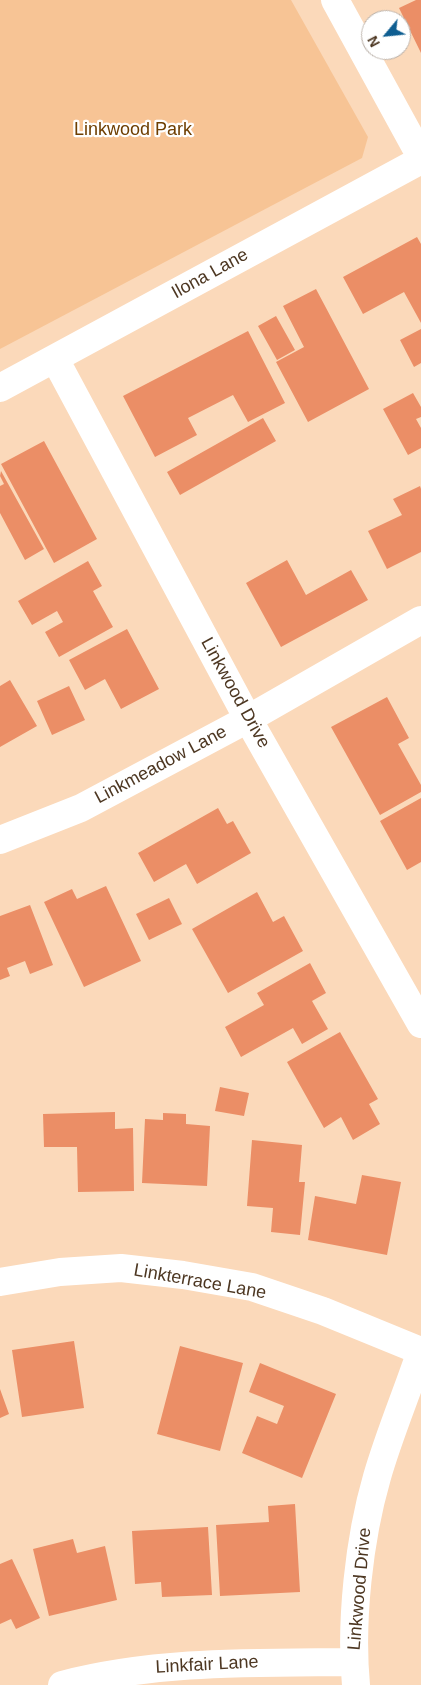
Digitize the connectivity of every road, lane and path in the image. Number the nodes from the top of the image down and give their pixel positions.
1 (335, 0) edge
2 (421, 158) edge
3 (55, 359) junction
4 (0, 388) edge
5 (421, 620) edge
6 (248, 719) junction
7 (0, 840) edge
8 (421, 1024) edge
9 (0, 1282) edge
10 (421, 1351) edge
11 (355, 1673) edge
12 (62, 1685) edge

1 - 2 street
2 - 3 street, Ilona Lane
3 - 4 street, Ilona Lane
3 - 6 street, Linkwood Drive
5 - 6 street, Linkmeadow Lane
6 - 7 street, Linkmeadow Lane
6 - 8 street, Linkwood Drive
9 - 10 street, Linkterrace Lane
10 - 11 street, Linkwood Drive
11 - 12 street, Linkfair Lane

